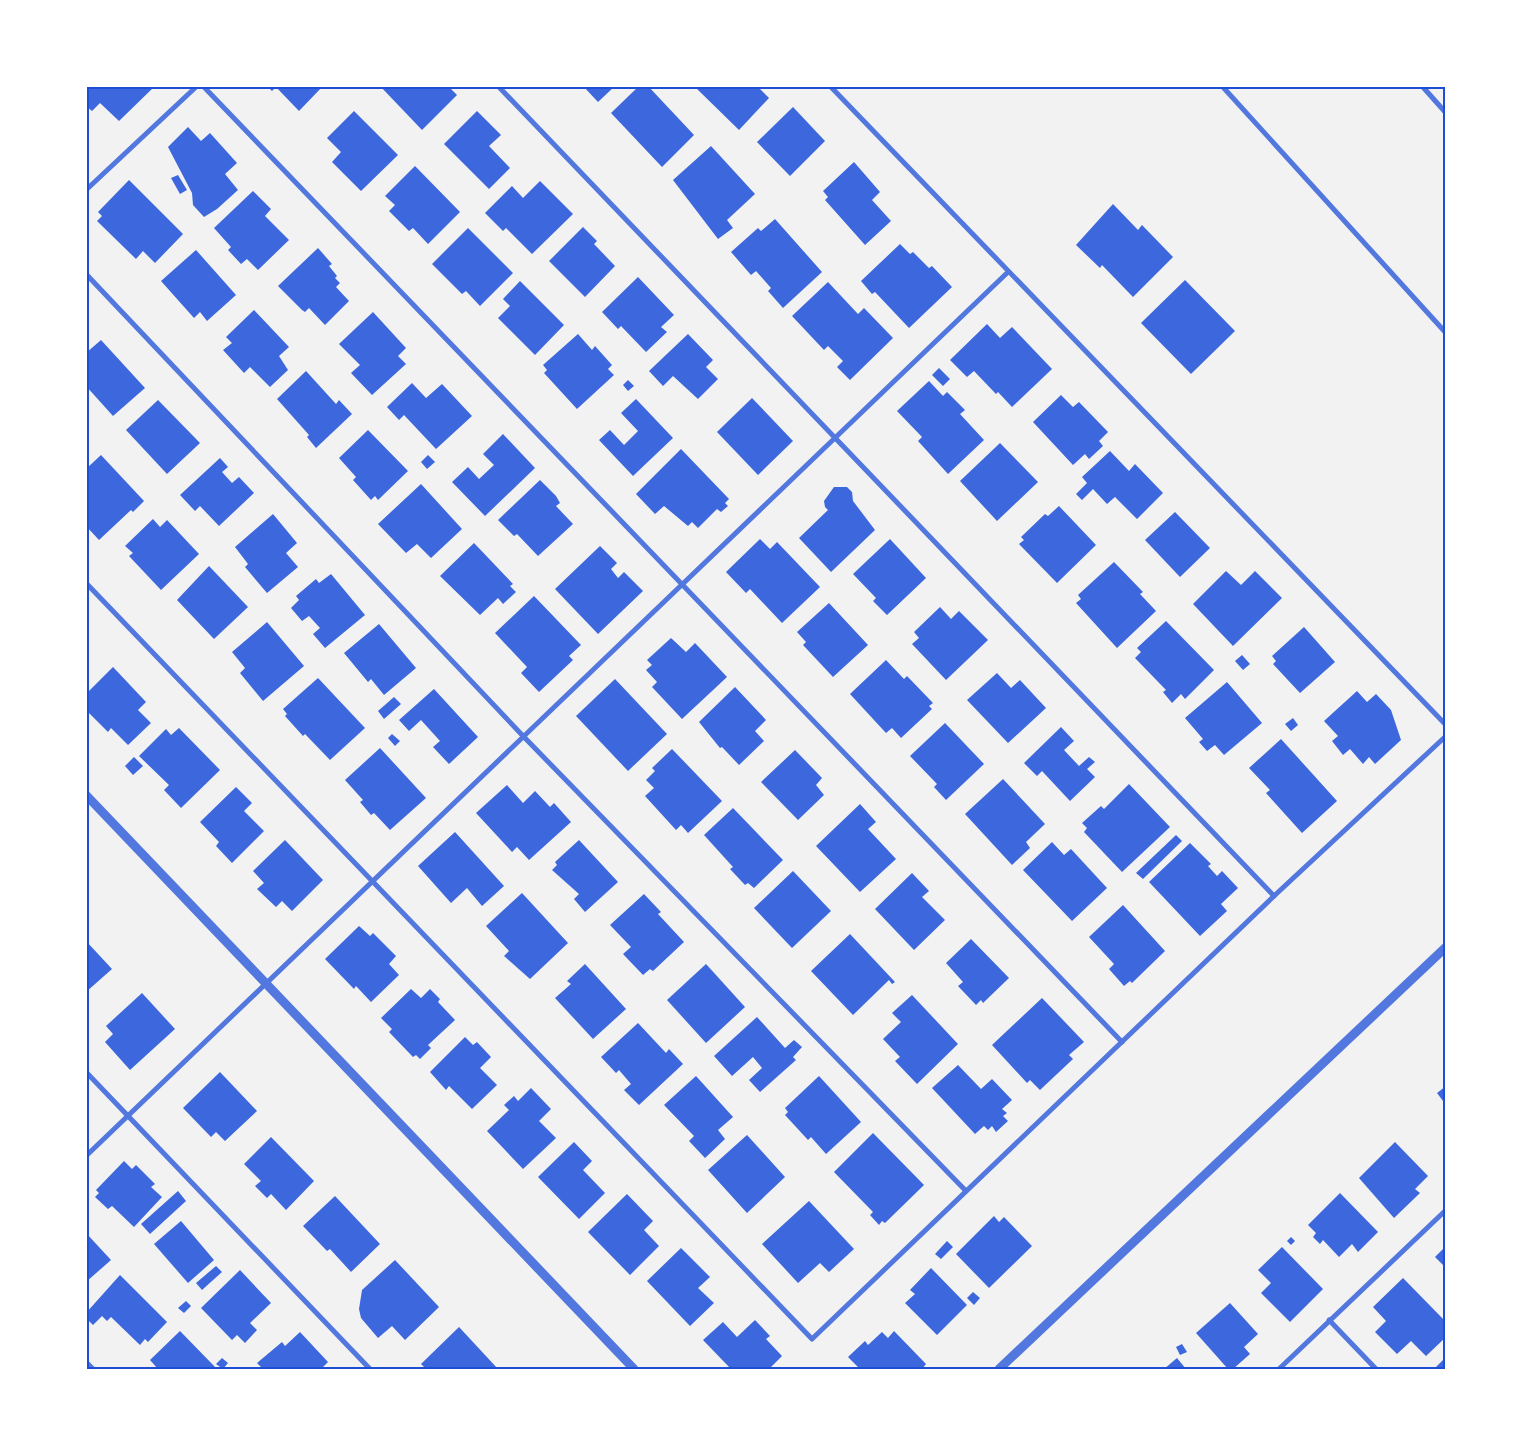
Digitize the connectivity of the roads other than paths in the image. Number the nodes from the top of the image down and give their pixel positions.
1 (197, 86) edge
2 (203, 86) edge
3 (498, 86) edge
4 (830, 86) edge
5 (1222, 86) edge
6 (1422, 86) edge
7 (1446, 113) edge
8 (86, 190) edge
9 (1008, 272) junction
10 (86, 274) edge
11 (1446, 333) edge
12 (835, 438) junction
13 (86, 583) edge
14 (682, 585) junction
15 (1446, 725) edge
16 (1446, 736) edge
17 (524, 737) junction
18 (86, 795) edge
19 (374, 881) junction
20 (1274, 896) junction
21 (1446, 947) edge
22 (266, 984) junction
23 (1122, 1042) junction
24 (86, 1072) edge
25 (128, 1116) junction
26 (86, 1156) edge
27 (966, 1191) junction
28 (1446, 1210) edge
29 (1329, 1320) junction
30 (86, 1362) edge
31 (93, 1369) edge
32 (370, 1369) edge
33 (634, 1369) edge
34 (999, 1369) edge
35 (1279, 1369) edge
36 (1376, 1369) edge

1 - 8 street
2 - 14 street
3 - 12 street
4 - 9 street
5 - 11 street
6 - 7 street
9 - 12 street
9 - 15 street
10 - 17 street
12 - 14 street
12 - 20 street
13 - 19 street
14 - 17 street
14 - 23 street
16 - 20 street
17 - 19 street
17 - 27 street
18 - 22 street
19 - 22 street
19 - 27 street
20 - 23 street
21 - 34 street
22 - 25 street
22 - 33 street
23 - 27 street
24 - 25 street
25 - 26 street
25 - 32 street
28 - 29 street
29 - 35 street
29 - 36 street
30 - 31 street

